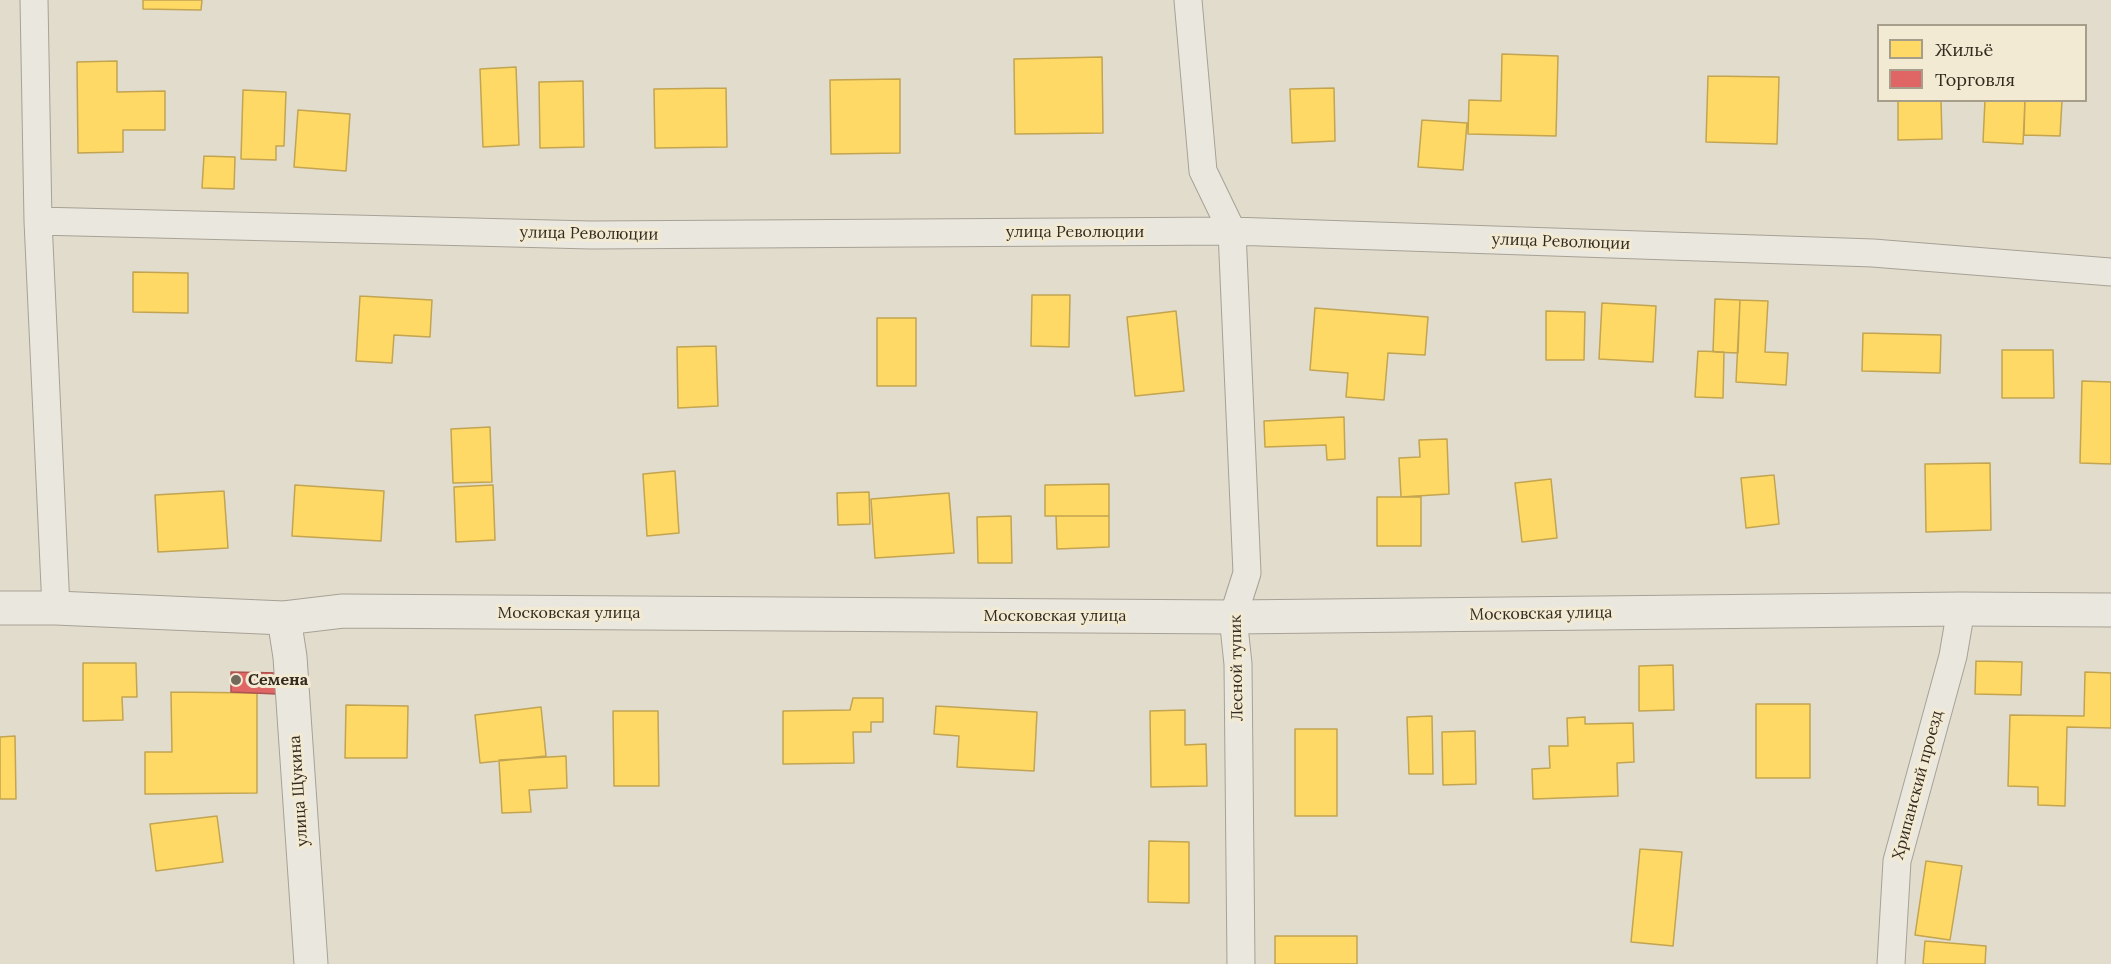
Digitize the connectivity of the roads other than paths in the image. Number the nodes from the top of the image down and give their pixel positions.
1 (34, 0) edge
2 (1188, 0) edge
3 (38, 221) junction
4 (1232, 231) junction
5 (2111, 272) edge
6 (0, 608) edge
7 (56, 608) junction
8 (1961, 609) junction
9 (2111, 610) edge
10 (1233, 617) junction
11 (284, 618) junction
12 (311, 964) edge
13 (1240, 964) edge
14 (1891, 964) edge

1 - 3 street
2 - 4 street
3 - 4 street, улица Революции
3 - 7 street
4 - 5 street, улица Революции
4 - 10 street, Лесной тупик
6 - 7 street, Московская улица
7 - 11 street, Московская улица
8 - 9 street, Московская улица
8 - 10 street, Московская улица
8 - 14 street, Хрипанский проезд
10 - 11 street, Московская улица
10 - 13 street, Лесной тупик
11 - 12 street, улица Щукина

